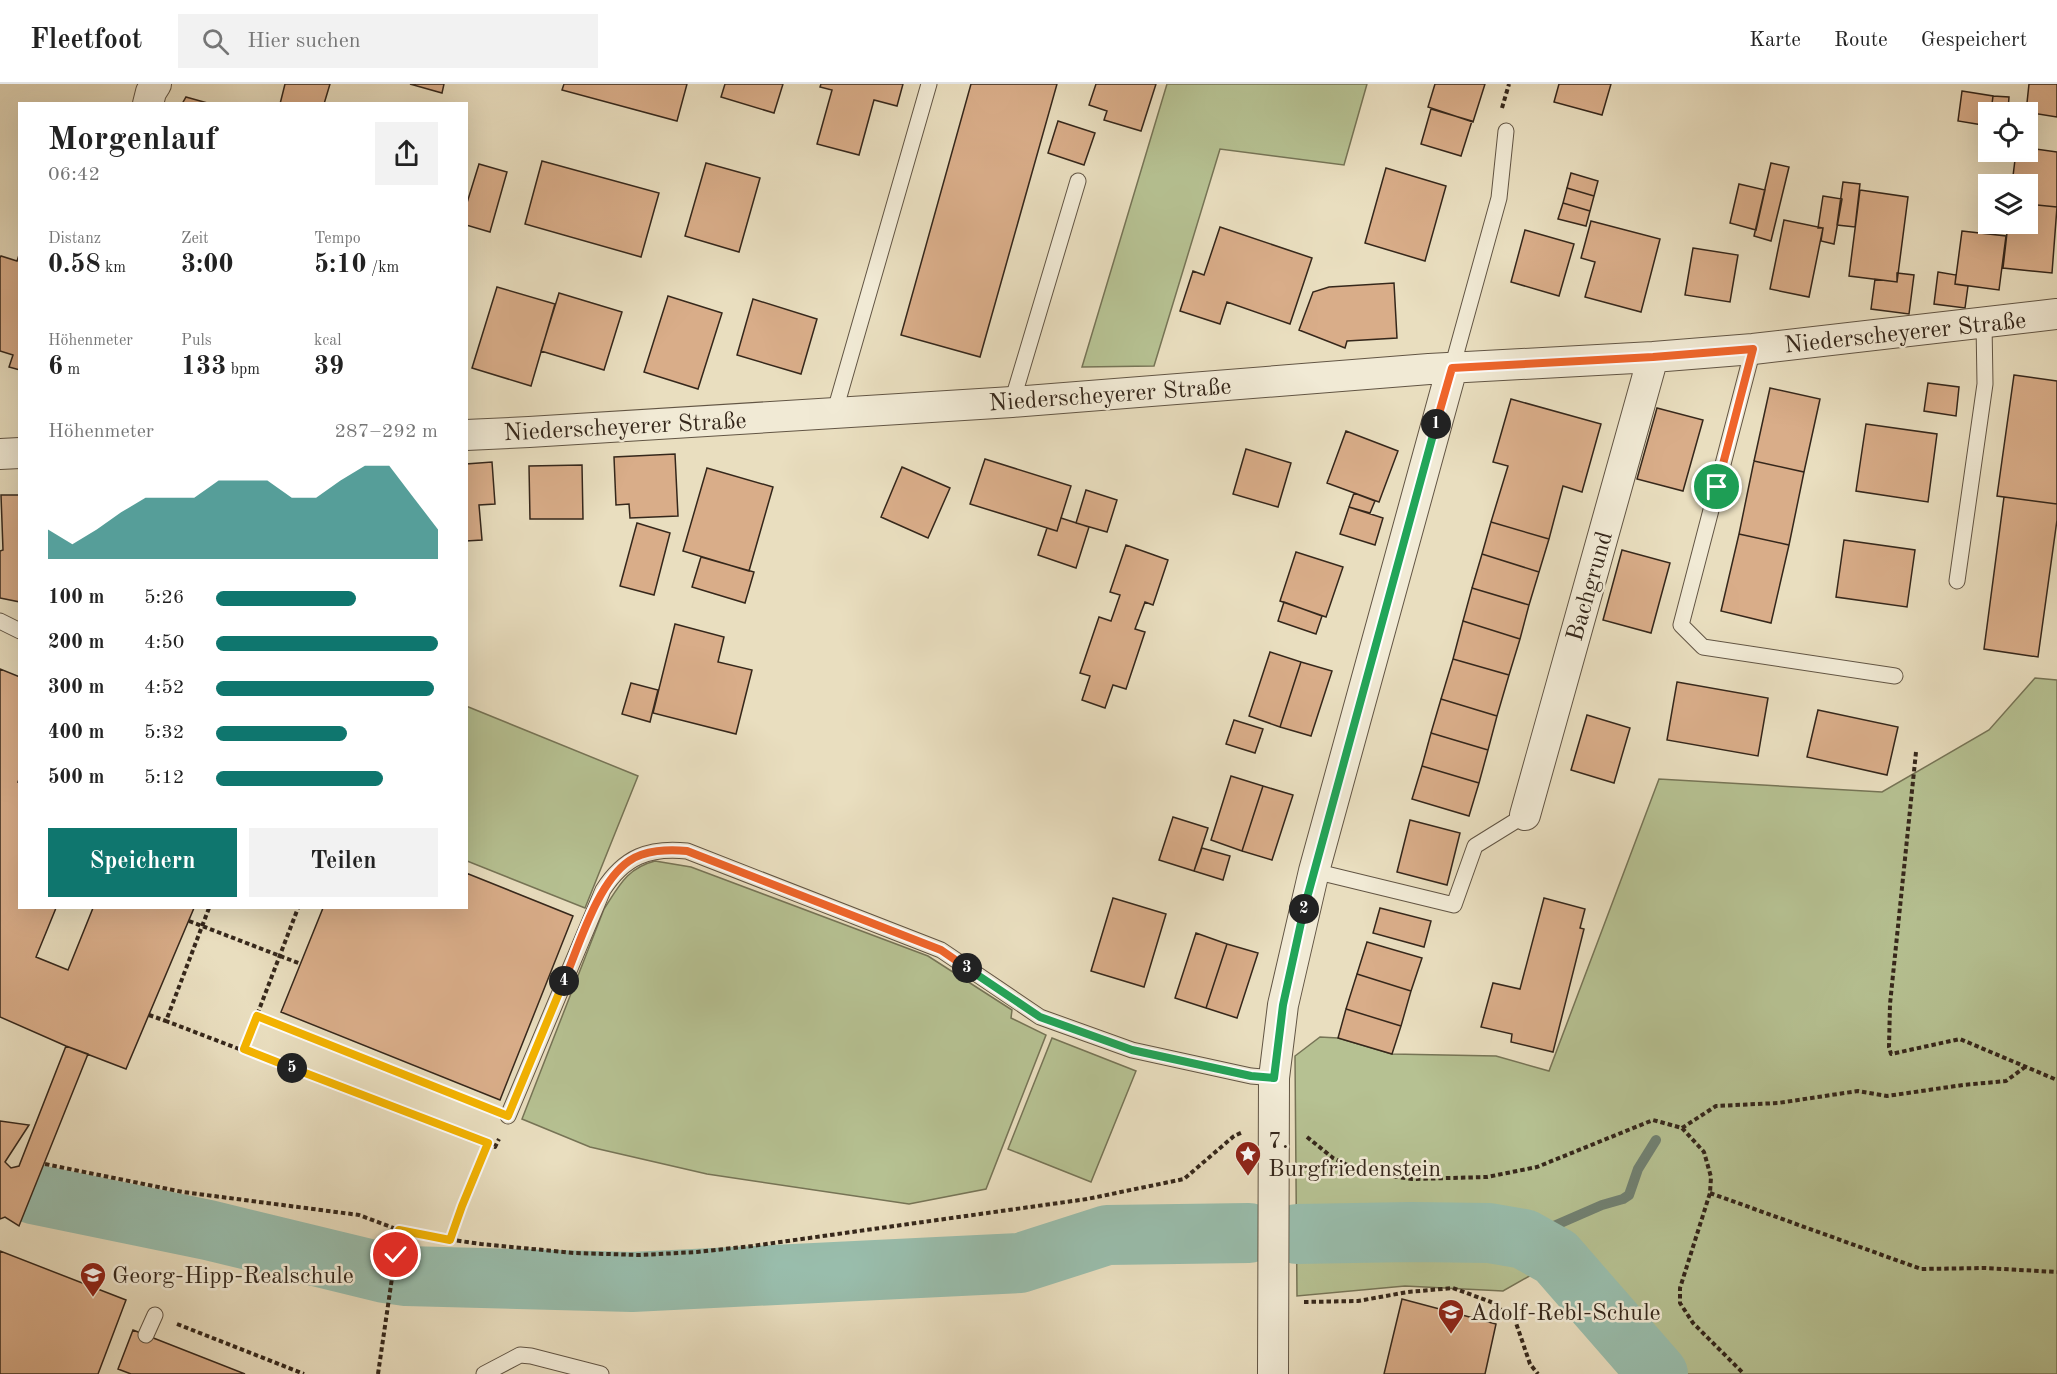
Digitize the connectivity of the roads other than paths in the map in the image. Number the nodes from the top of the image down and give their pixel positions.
1 (156, 84) edge
2 (929, 84) edge
3 (148, 102) edge
4 (1506, 131) dead end
5 (1078, 181) dead end
6 (2057, 314) edge
7 (1984, 323) junction
8 (1753, 349) junction
9 (1653, 357) junction
10 (1452, 368) junction
11 (1012, 402) junction
12 (834, 414) junction
13 (468, 435) edge
14 (18, 453) edge
15 (0, 454) edge
16 (1956, 581) dead end
17 (0, 621) edge
18 (18, 630) edge
19 (1895, 676) dead end
20 (1525, 815) joint
21 (1314, 871) junction
22 (1274, 1078) junction
23 (508, 1116) road end
24 (155, 1315) road end
25 (146, 1335) dead end
26 (484, 1374) edge
27 (602, 1374) edge
28 (1273, 1374) edge

1 - 3 street
2 - 12 lane
4 - 10 lane
5 - 11 lane
6 - 7 street, Niederscheyerer Straße
7 - 8 street, Niederscheyerer Straße
7 - 16 lane
8 - 9 street, Niederscheyerer Straße
8 - 19 lane, Niederscheyerer Straße
9 - 10 street, Niederscheyerer Straße
9 - 20 street, Bachgrund
10 - 11 street, Niederscheyerer Straße
10 - 21 street
11 - 12 street, Niederscheyerer Straße
12 - 13 street, Niederscheyerer Straße
14 - 15 street
17 - 18 lane
20 - 21 lane
21 - 22 street
22 - 23 lane
22 - 28 street
24 - 25 lane
26 - 27 lane

